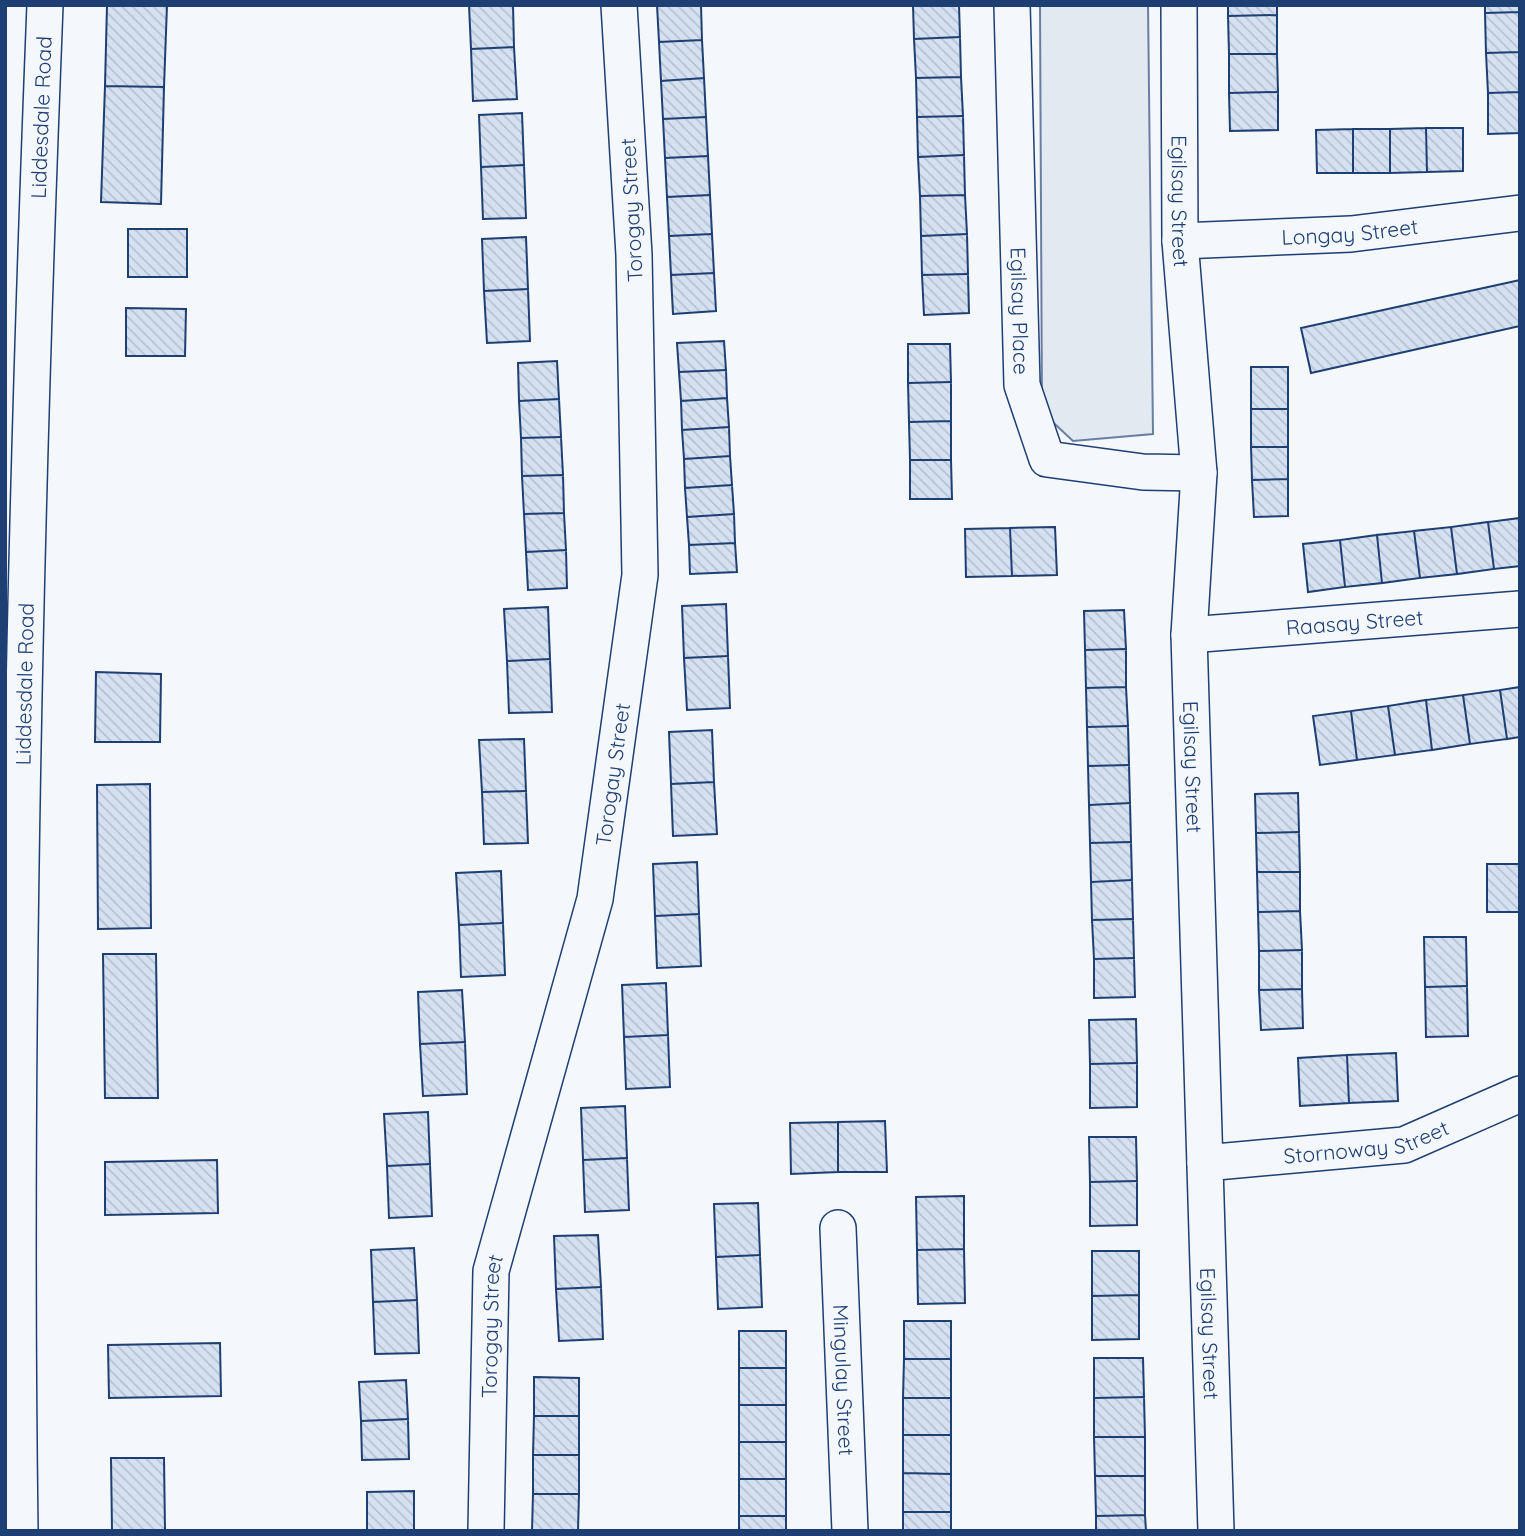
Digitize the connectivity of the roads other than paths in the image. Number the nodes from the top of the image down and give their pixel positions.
1 (45, 5) edge
2 (619, 5) edge
3 (1012, 5) edge
4 (1179, 5) edge
5 (1520, 214) edge
6 (1180, 241) junction
7 (1199, 473) junction
8 (1520, 609) edge
9 (1189, 635) junction
10 (1520, 1094) edge
11 (1205, 1163) junction
12 (838, 1228) dead end
13 (20, 1531) edge
14 (486, 1531) edge
15 (850, 1531) edge
16 (1216, 1531) edge

1 - 13 street, Liddesdale Road
2 - 14 street, Torogay Street
3 - 7 street, Egilsay Place
4 - 6 street, Egilsay Street
5 - 6 street, Longay Street
6 - 7 street, Egilsay Street
7 - 9 street, Egilsay Street
8 - 9 street, Raasay Street
9 - 11 street, Egilsay Street
10 - 11 street, Stornoway Street
11 - 16 street, Egilsay Street
12 - 15 street, Mingulay Street

